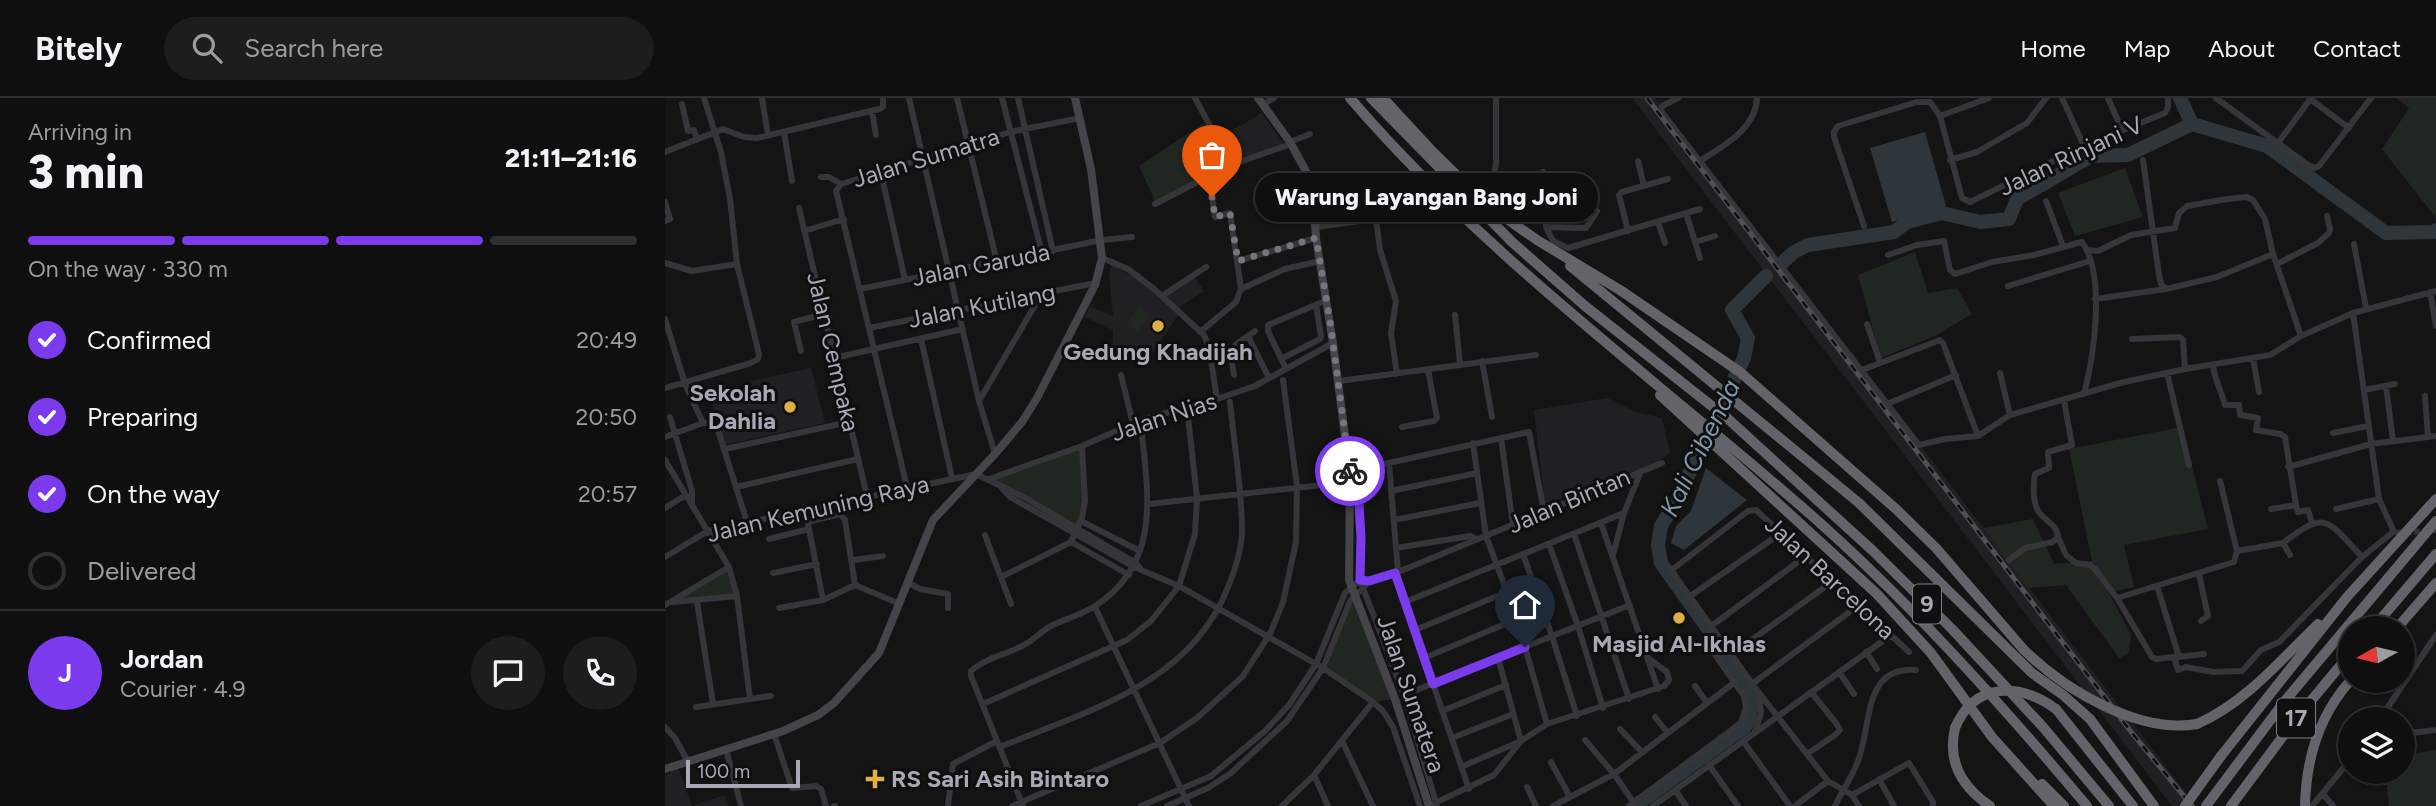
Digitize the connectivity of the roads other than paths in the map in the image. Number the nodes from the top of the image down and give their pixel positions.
1 (704, 98) edge
2 (762, 98) edge
3 (883, 98) edge
4 (909, 98) edge
5 (957, 98) edge
6 (1002, 98) edge
7 (1018, 98) edge
8 (1075, 98) edge
9 (1195, 98) edge
10 (1274, 98) edge
11 (1350, 98) edge
12 (1371, 98) edge
13 (1383, 98) edge
14 (1496, 98) edge
15 (1678, 98) edge
16 (1757, 98) edge
17 (1989, 98) edge
18 (2046, 98) edge
19 (2062, 98) edge
20 (2108, 98) edge
21 (2168, 98) edge
22 (2216, 98) edge
23 (2310, 98) edge
24 (2371, 98) edge
25 (1669, 99) edge
26 (1917, 100) edge
27 (1260, 101) edge
28 (682, 104) dead end
29 (872, 111) junction
30 (1940, 116) junction
31 (1080, 118) junction
32 (1026, 128) junction
33 (2349, 128) junction
34 (2122, 130) junction
35 (715, 132) junction
36 (784, 132) junction
37 (1010, 132) junction
38 (1310, 134) dead end
39 (768, 135) junction
40 (876, 135) dead end
41 (697, 140) junction
42 (1290, 143) junction
43 (2278, 143) junction
44 (968, 145) junction
45 (2084, 146) junction
46 (665, 152) edge
47 (923, 159) junction
48 (1637, 160) dead end
49 (1950, 160) junction
50 (2143, 160) dead end
51 (1700, 161) junction
52 (1231, 165) junction
53 (1543, 172) dead end
54 (881, 173) junction
55 (1209, 176) junction
56 (821, 177) dead end
57 (1668, 179) dead end
58 (793, 181) dead end
59 (841, 184) junction
60 (1543, 186) junction
61 (1644, 186) junction
62 (1358, 188) dead end
63 (1370, 189) dead end
64 (1313, 194) junction
65 (2046, 201) dead end
66 (665, 202) edge
67 (1155, 204) dead end
68 (799, 208) dead end
69 (1700, 209) dead end
70 (1597, 211) dead end
71 (1686, 213) junction
72 (1399, 215) dead end
73 (2327, 216) dead end
74 (667, 218) edge
75 (844, 219) junction
76 (1374, 219) junction
77 (1658, 222) junction
78 (1864, 226) dead end
79 (1315, 227) junction
80 (1546, 227) junction
81 (804, 230) junction
82 (1628, 231) junction
83 (2153, 231) junction
84 (1715, 236) dead end
85 (1132, 237) dead end
86 (1316, 238) junction
87 (1102, 240) junction
88 (1537, 240) junction
89 (1695, 242) junction
90 (1665, 243) dead end
91 (2354, 244) dead end
92 (2063, 246) junction
93 (2088, 250) junction
94 (1053, 251) junction
95 (1042, 253) junction
96 (2273, 254) junction
97 (1888, 255) dead end
98 (1102, 258) junction
99 (1700, 258) dead end
100 (1238, 261) junction
101 (1320, 261) junction
102 (2090, 261) junction
103 (665, 262) edge
104 (997, 262) junction
105 (737, 264) junction
106 (2277, 264) junction
107 (1206, 267) dead end
108 (950, 271) junction
109 (905, 280) junction
110 (1095, 285) junction
111 (2008, 286) dead end
112 (860, 289) junction
113 (1241, 289) junction
114 (2166, 289) junction
115 (2433, 292) edge
116 (1041, 295) junction
117 (1162, 296) junction
118 (2095, 299) junction
119 (1327, 300) junction
120 (1316, 305) junction
121 (2366, 309) junction
122 (958, 311) junction
123 (2353, 313) junction
124 (824, 314) junction
125 (1455, 315) dead end
126 (665, 318) edge
127 (1867, 324) dead end
128 (2436, 326) edge
129 (869, 328) junction
130 (963, 329) junction
131 (1200, 332) junction
132 (2301, 336) junction
133 (921, 339) junction
134 (2132, 339) dead end
135 (1333, 343) junction
136 (874, 349) junction
137 (801, 351) dead end
138 (1537, 355) dead end
139 (834, 358) junction
140 (2253, 358) junction
141 (1281, 359) junction
142 (1482, 361) junction
143 (1880, 362) junction
144 (1460, 364) junction
145 (2213, 366) junction
146 (1286, 369) junction
147 (2185, 369) junction
148 (1428, 370) junction
149 (1862, 370) junction
150 (2000, 373) dead end
151 (2167, 373) junction
152 (1234, 374) dead end
153 (1397, 374) junction
154 (1121, 375) dead end
155 (1956, 375) junction
156 (1269, 378) junction
157 (1283, 380) dead end
158 (1339, 381) junction
159 (685, 384) junction
160 (2395, 384) dead end
161 (2386, 386) junction
162 (665, 388) edge
163 (2364, 390) junction
164 (2259, 392) dead end
165 (2084, 394) junction
166 (2425, 396) dead end
167 (1217, 399) junction
168 (2064, 400) junction
169 (979, 401) junction
170 (1230, 402) dead end
171 (1887, 404) junction
172 (1187, 408) junction
173 (1684, 412) junction
174 (2010, 415) junction
175 (670, 417) dead end
176 (1492, 417) dead end
177 (849, 422) junction
178 (703, 423) junction
179 (1133, 424) junction
180 (1141, 426) dead end
181 (2368, 426) junction
182 (1402, 427) dead end
183 (675, 433) junction
184 (2333, 433) dead end
185 (1977, 436) junction
186 (665, 437) edge
187 (2432, 437) edge
188 (1501, 438) junction
189 (2393, 441) junction
190 (1473, 443) junction
191 (2371, 444) junction
192 (1082, 446) junction
193 (725, 449) junction
194 (995, 454) junction
195 (858, 459) junction
196 (665, 461) edge
197 (1389, 463) junction
198 (1662, 463) dead end
199 (2189, 465) dead end
200 (2288, 467) junction
201 (1353, 471) junction
202 (1641, 471) junction
203 (1477, 473) junction
204 (975, 474) junction
205 (952, 478) junction
206 (989, 480) junction
207 (2220, 481) dead end
208 (1350, 482) junction
209 (1297, 486) junction
210 (736, 487) junction
211 (907, 488) junction
212 (1391, 491) junction
213 (1240, 494) junction
214 (686, 495) junction
215 (867, 496) junction
216 (1197, 498) junction
217 (2379, 499) junction
218 (2436, 499) edge
219 (1149, 503) junction
220 (1480, 503) junction
221 (2296, 505) junction
222 (692, 506) junction
223 (665, 508) edge
224 (2270, 509) dead end
225 (2336, 509) dead end
226 (1544, 512) junction
227 (1624, 513) junction
228 (1394, 520) junction
229 (2436, 521) edge
230 (747, 522) junction
231 (1601, 523) junction
232 (2312, 523) junction
233 (1513, 525) junction
234 (1078, 528) junction
235 (809, 529) junction
236 (708, 531) junction
237 (1781, 533) junction
238 (1574, 534) junction
239 (2057, 534) junction
240 (985, 535) dead end
241 (1486, 536) junction
242 (769, 539) dead end
243 (1477, 540) junction
244 (1071, 542) junction
245 (1549, 544) junction
246 (2283, 544) junction
247 (1396, 548) junction
248 (1140, 551) junction
249 (2237, 551) junction
250 (1523, 554) junction
251 (2436, 554) edge
252 (2290, 555) dead end
253 (665, 556) edge
254 (883, 556) dead end
255 (1613, 556) junction
256 (1807, 556) junction
257 (2362, 557) junction
258 (853, 560) junction
259 (2009, 560) dead end
260 (817, 565) junction
261 (1497, 565) junction
262 (1137, 566) junction
263 (729, 568) junction
264 (1397, 572) junction
265 (773, 573) dead end
266 (2199, 574) junction
267 (1129, 575) junction
268 (1001, 577) junction
269 (1360, 580) junction
270 (1369, 581) junction
271 (1833, 581) junction
272 (909, 583) junction
273 (2436, 583) edge
274 (855, 585) junction
275 (1179, 586) junction
276 (2157, 586) junction
277 (1363, 588) junction
278 (1353, 590) junction
279 (1507, 592) junction
280 (737, 596) junction
281 (1689, 597) junction
282 (2347, 597) junction
283 (2117, 598) junction
284 (823, 600) junction
285 (697, 602) junction
286 (1405, 602) junction
287 (668, 604) edge
288 (900, 604) junction
289 (1011, 604) dead end
290 (1630, 605) junction
291 (1859, 606) junction
292 (1095, 607) junction
293 (779, 608) dead end
294 (948, 608) dead end
295 (1220, 609) junction
296 (1603, 616) junction
297 (2382, 616) edge
298 (2407, 616) edge
299 (1517, 619) junction
300 (2201, 621) dead end
301 (1578, 626) junction
302 (1710, 627) junction
303 (1415, 630) junction
304 (1891, 635) junction
305 (1552, 636) junction
306 (2436, 636) edge
307 (1268, 637) junction
308 (1703, 639) dead end
309 (1115, 646) junction
310 (1525, 647) junction
311 (1866, 652) junction
312 (1909, 652) dead end
313 (2204, 654) dead end
314 (1731, 655) junction
315 (2177, 657) junction
316 (1424, 658) junction
317 (1498, 658) junction
318 (1648, 658) junction
319 (1320, 666) junction
320 (2338, 668) edge
321 (1877, 669) dead end
322 (1916, 670) dead end
323 (1839, 672) junction
324 (1735, 682) junction
325 (1433, 684) junction
326 (1752, 684) junction
327 (1506, 685) junction
328 (1695, 685) dead end
329 (1658, 689) junction
330 (1135, 690) junction
331 (1811, 692) junction
332 (1759, 693) junction
333 (2342, 693) edge
334 (1854, 694) dead end
335 (1404, 695) junction
336 (771, 696) dead end
337 (750, 699) junction
338 (1629, 699) junction
339 (1373, 702) junction
340 (1707, 703) junction
341 (713, 704) junction
342 (983, 704) junction
343 (696, 707) dead end
344 (2388, 707) edge
345 (1603, 708) junction
346 (1442, 711) junction
347 (1513, 714) junction
348 (1577, 716) junction
349 (1778, 716) junction
350 (1655, 718) dead end
351 (1548, 724) junction
352 (665, 727) edge
353 (1620, 729) dead end
354 (2436, 730) edge
355 (1667, 732) junction
356 (1755, 733) junction
357 (2415, 733) edge
358 (774, 734) junction
359 (1452, 738) junction
360 (1585, 740) dead end
361 (1342, 741) junction
362 (1521, 741) junction
363 (1742, 741) junction
364 (1160, 743) junction
365 (998, 744) junction
366 (726, 749) junction
367 (1642, 752) junction
368 (1807, 754) junction
369 (2011, 757) junction
370 (687, 760) junction
371 (1551, 762) dead end
372 (1709, 765) junction
373 (1461, 767) junction
374 (665, 769) edge
375 (1614, 774) junction
376 (1314, 775) junction
377 (2338, 775) edge
378 (1879, 779) junction
379 (1828, 781) junction
380 (1527, 787) dead end
381 (1182, 789) junction
382 (1469, 789) junction
383 (1675, 790) junction
384 (1843, 790) junction
385 (1852, 794) junction
386 (2323, 794) junction
387 (1570, 797) junction
388 (1186, 798) junction
389 (1022, 804) edge
390 (1632, 804) edge
391 (1433, 805) edge
392 (741, 806) edge
393 (826, 806) edge
394 (948, 806) edge
395 (1012, 806) edge
396 (1141, 806) edge
397 (1167, 806) edge
398 (1189, 806) edge
399 (1282, 806) edge
400 (1328, 806) edge
401 (1373, 806) edge
402 (1420, 806) edge
403 (1536, 806) edge
404 (1553, 806) edge
405 (1653, 806) edge
406 (1686, 806) edge
407 (1738, 806) edge
408 (1792, 806) edge
409 (1835, 806) edge
410 (1859, 806) edge
411 (1894, 806) edge
412 (1933, 806) edge
413 (1990, 806) edge
414 (2054, 806) edge
415 (2064, 806) edge
416 (2087, 806) edge
417 (2109, 806) edge
418 (2133, 806) edge
419 (2154, 806) edge
420 (2185, 806) edge
421 (2206, 806) edge
422 (2231, 806) edge
423 (2305, 806) edge
424 (2312, 806) edge
425 (2333, 806) edge

1 - 35 street
2 - 39 street
3 - 29 street
4 - 47 street
5 - 44 street
6 - 37 street, Jalan Sumatra
7 - 32 street, Jalan Sumatra
8 - 31 main road
9 - 52 street
10 - 27 street
11 - 173 highway, 9
12 - 417 highway, 9
13 - 88 highway
14 - 60 street
15 - 25 street
16 - 51 street
17 - 30 street
18 - 49 street
19 - 45 street
20 - 34 street
21 - 34 street, Jalan Rinjani V
22 - 43 street
23 - 33 street
23 - 43 street
24 - 33 street
25 - 51 street
26 - 30 street
26 - 78 street
27 - 42 main road, Jalan Sumatera
28 - 41 street
29 - 36 street
29 - 40 street
30 - 49 street
31 - 32 street, Jalan Sumatra
31 - 87 main road
32 - 37 street, Jalan Sumatra
32 - 94 street
33 - 43 street
34 - 45 street, Jalan Rinjani V
35 - 39 street
35 - 41 street
35 - 105 street
36 - 39 street
36 - 58 street
37 - 44 street, Jalan Sumatra
37 - 95 street
38 - 42 street
41 - 46 street
42 - 52 street
42 - 64 main road, Jalan Sumatera
44 - 47 street, Jalan Sumatra
44 - 104 street
45 - 49 street, Jalan Rinjani V
47 - 54 street, Jalan Sumatra
47 - 108 street
48 - 61 street
50 - 83 street
51 - 149 street
52 - 55 street
53 - 60 street
54 - 59 street, Jalan Sumatra
54 - 109 street
55 - 67 street
55 - 100 street
56 - 59 street
57 - 61 street
59 - 75 street
60 - 80 street
61 - 82 street
62 - 64 street
63 - 76 street
64 - 79 main road, Jalan Sumatera
65 - 92 street
66 - 74 street
68 - 81 street, Jalan Cempaka
69 - 71 street
70 - 80 street
71 - 77 street
71 - 89 street
72 - 76 street
73 - 106 street
75 - 81 street
75 - 112 street
76 - 79 street
76 - 153 street
77 - 82 street
77 - 90 street
79 - 86 main road, Jalan Sumatera
80 - 82 street
81 - 124 street, Jalan Cempaka
83 - 93 street
83 - 96 street
83 - 114 street
84 - 89 street
85 - 87 street, Jalan Garuda
86 - 100 street
86 - 101 main road, Jalan Sumatera
87 - 94 street, Jalan Garuda
87 - 98 main road
88 - 282 highway, bridge
88 - 419 highway
89 - 99 street
91 - 121 street
92 - 93 street
92 - 97 street
93 - 102 street
94 - 95 street, Jalan Garuda
95 - 104 street, Jalan Garuda
96 - 106 street
96 - 114 street
98 - 110 main road
98 - 117 street
100 - 113 street
101 - 113 street
101 - 119 main road, Jalan Sumatera
102 - 111 street
102 - 118 street
103 - 105 street
104 - 108 street, Jalan Garuda
105 - 159 street
106 - 132 street
107 - 117 street
108 - 109 street, Jalan Garuda
108 - 122 street
109 - 112 street, Jalan Garuda
110 - 116 street, Jalan Kutilang
110 - 194 main road
112 - 129 street
113 - 131 street
114 - 118 street
115 - 121 street
115 - 128 street
116 - 122 street, Jalan Kutilang
116 - 169 street
117 - 131 street
118 - 165 street
119 - 120 street
119 - 135 main road, Jalan Sumatera
120 - 141 street
120 - 141 street
121 - 123 street
122 - 129 street, Jalan Kutilang
122 - 130 street
123 - 132 street
123 - 163 street
124 - 137 street
124 - 139 street, Jalan Cempaka
125 - 144 street
126 - 159 street
127 - 143 street
129 - 136 street
130 - 133 street
130 - 169 street
131 - 167 street
132 - 140 street
133 - 136 street
133 - 205 street
134 - 147 street
135 - 146 street, Jalan Nias
135 - 158 main road, Jalan Sumatera
136 - 139 street
136 - 211 street
138 - 142 street
139 - 177 street, Jalan Cempaka
140 - 145 street
140 - 164 street
141 - 146 street
142 - 144 street
142 - 176 street
143 - 149 street
143 - 155 street
144 - 148 street
145 - 147 street
145 - 200 street
146 - 156 street, Jalan Nias
147 - 151 street
148 - 153 street
148 - 182 street
149 - 171 street
150 - 174 street
151 - 165 street
151 - 199 street
152 - 156 street
153 - 158 street
154 - 179 street
155 - 171 street
155 - 185 street
156 - 167 street, Jalan Nias
157 - 209 street
158 - 201 main road, Jalan Sumatera
159 - 162 street
159 - 178 street
160 - 161 street
161 - 163 street
161 - 189 street
163 - 181 street
165 - 168 street
166 - 187 street
167 - 172 street, Jalan Nias
168 - 174 street
168 - 239 street
169 - 194 street
170 - 213 street
171 - 185 street
172 - 179 street, Jalan Nias
172 - 216 street
173 - 369 highway
173 - 416 highway, 9
174 - 185 street
175 - 183 street
177 - 193 street
177 - 195 street, Jalan Cempaka
178 - 183 street
178 - 193 street
179 - 192 street, Jalan Nias
180 - 219 street
181 - 184 street
181 - 191 street
183 - 186 street
183 - 222 street
187 - 189 street
188 - 190 street
188 - 226 street
188 - 233 street
189 - 191 street
190 - 197 street
190 - 203 street
191 - 200 street
191 - 217 street
192 - 206 street, Jalan Nias
192 - 234 street
193 - 210 street
194 - 204 main road
195 - 210 street
195 - 215 street, Jalan Cempaka
196 - 214 street
197 - 201 street
197 - 212 street
198 - 202 street, Jalan Bintan
200 - 221 street
201 - 208 main road, Jalan Sumatera
201 - 269 street, Jalan Sumatera
202 - 226 street, Jalan Bintan
202 - 227 street
203 - 212 street
203 - 220 street
204 - 205 street, Jalan Kemuning Raya
204 - 206 street
204 - 272 main road
205 - 211 street, Jalan Kemuning Raya
206 - 234 street
207 - 249 street
208 - 209 street
208 - 278 main road, Jalan Sumatera
209 - 213 street
209 - 307 street
210 - 230 street
211 - 215 street, Jalan Kemuning Raya
212 - 228 street
213 - 216 street
213 - 295 street
214 - 222 street
214 - 223 street
215 - 230 street, Jalan Kemuning Raya
216 - 219 street
216 - 275 street
217 - 225 street
217 - 257 street
218 - 282 highway
219 - 248 street
220 - 228 street
220 - 241 street
221 - 224 street
221 - 232 street
222 - 236 street
226 - 233 street, Jalan Bintan
227 - 231 street
227 - 255 street
228 - 247 street
229 - 421 highway, 17
230 - 236 street, Jalan Kemuning Raya
231 - 238 street
231 - 255 street
232 - 246 street
232 - 257 street
233 - 241 street, Jalan Bintan
234 - 244 street
234 - 248 street
234 - 262 street
235 - 242 street
235 - 258 street
235 - 260 street
236 - 253 street, Jalan Kemuning Raya
236 - 263 street
237 - 256 street, Jalan Barcelona
237 - 281 street
237 - 281 street, Jalan Barcelona
238 - 245 street
238 - 296 street
239 - 259 street
239 - 283 street
240 - 268 street
241 - 243 street, Jalan Bintan
241 - 261 street
243 - 247 street, Jalan Bintan
243 - 264 street, Jalan Bintan
244 - 267 street
244 - 268 street
245 - 250 street
245 - 301 street
246 - 249 street
246 - 252 street
247 - 264 street
248 - 262 street
249 - 266 street
250 - 261 street
250 - 305 street
251 - 297 highway
254 - 258 street
255 - 290 street
256 - 271 street, Jalan Barcelona
256 - 302 street
257 - 315 street
258 - 274 street
260 - 265 street
260 - 284 street
261 - 279 street
261 - 286 street
262 - 267 street
262 - 275 street
263 - 280 street
263 - 287 street
264 - 270 street, Jalan Bintan
264 - 286 street
266 - 276 street
266 - 300 street
267 - 292 street
268 - 289 street
269 - 270 street, Jalan Bintan
269 - 277 street, Jalan Sumatera
269 - 278 street
270 - 277 street
271 - 291 street, Jalan Barcelona
271 - 314 street
272 - 288 main road
272 - 294 street
273 - 298 highway
274 - 284 street
274 - 288 street
275 - 295 street
275 - 309 street
276 - 283 street
276 - 315 street
277 - 278 street
277 - 335 street, Jalan Sumatera
278 - 319 street
278 - 391 main road, Jalan Sumatera
279 - 299 street
279 - 303 street
280 - 285 street
280 - 337 street
281 - 302 street
282 - 420 highway, bridge
283 - 315 street
284 - 293 street
285 - 287 street
285 - 341 street
286 - 303 street
288 - 358 main road
290 - 296 street
290 - 318 street
291 - 304 street, Jalan Barcelona
291 - 326 street
292 - 309 street
292 - 342 street
295 - 307 street
295 - 330 street
296 - 301 street
296 - 338 street
299 - 310 street
299 - 316 street
301 - 305 street
301 - 345 street
302 - 314 street
303 - 316 street
304 - 311 street
304 - 312 street, Jalan Barcelona
305 - 310 street
305 - 348 street
306 - 344 street
307 - 319 street
307 - 364 street
308 - 324 street
309 - 330 street
309 - 342 street
310 - 317 street
310 - 351 street
311 - 321 street
311 - 323 street
313 - 315 street
314 - 326 street
316 - 325 street
317 - 325 street
317 - 327 street
318 - 329 street
318 - 329 street
319 - 339 street
319 - 381 street
319 - 388 street
320 - 422 highway, 17
322 - 384 street
323 - 331 street
323 - 334 street
324 - 340 street
324 - 390 street
325 - 335 street
325 - 346 street
326 - 332 street
327 - 346 street
327 - 347 street
328 - 340 street
329 - 338 street
330 - 364 street
330 - 365 street
331 - 349 street
331 - 368 street
332 - 349 street
332 - 356 street
333 - 423 highway
335 - 391 street, Jalan Sumatera
336 - 337 street
337 - 341 street
338 - 345 street
339 - 361 street
339 - 402 street
340 - 355 street
341 - 343 street
342 - 365 street
345 - 348 street
346 - 359 street
347 - 359 street
347 - 362 street
348 - 351 street
349 - 356 street
349 - 368 street
350 - 355 street
351 - 362 street
352 - 370 street
353 - 367 street
354 - 357 street
355 - 367 street
356 - 363 street
358 - 366 main road
358 - 393 street
359 - 373 street
360 - 375 street
361 - 376 street
361 - 401 street
362 - 373 street
362 - 382 street
363 - 372 street
363 - 408 street
364 - 381 street
364 - 389 street
365 - 389 street
365 - 394 street
366 - 370 main road
366 - 392 street
367 - 375 street
368 - 379 street
369 - 414 highway
369 - 415 highway
370 - 374 main road
371 - 387 street
372 - 383 street
372 - 407 street
373 - 382 street
375 - 387 street
375 - 390 street
376 - 399 street
376 - 400 street
377 - 386 street
378 - 385 street
378 - 411 street
378 - 412 street
379 - 384 street
379 - 408 street
380 - 403 street
381 - 388 street
381 - 396 street
382 - 391 street
383 - 405 street
383 - 406 street
384 - 385 street
384 - 409 street
385 - 410 street
386 - 424 street
386 - 425 street
387 - 404 street
388 - 397 street
388 - 398 street
389 - 395 street
413 - 418 highway, bridge

